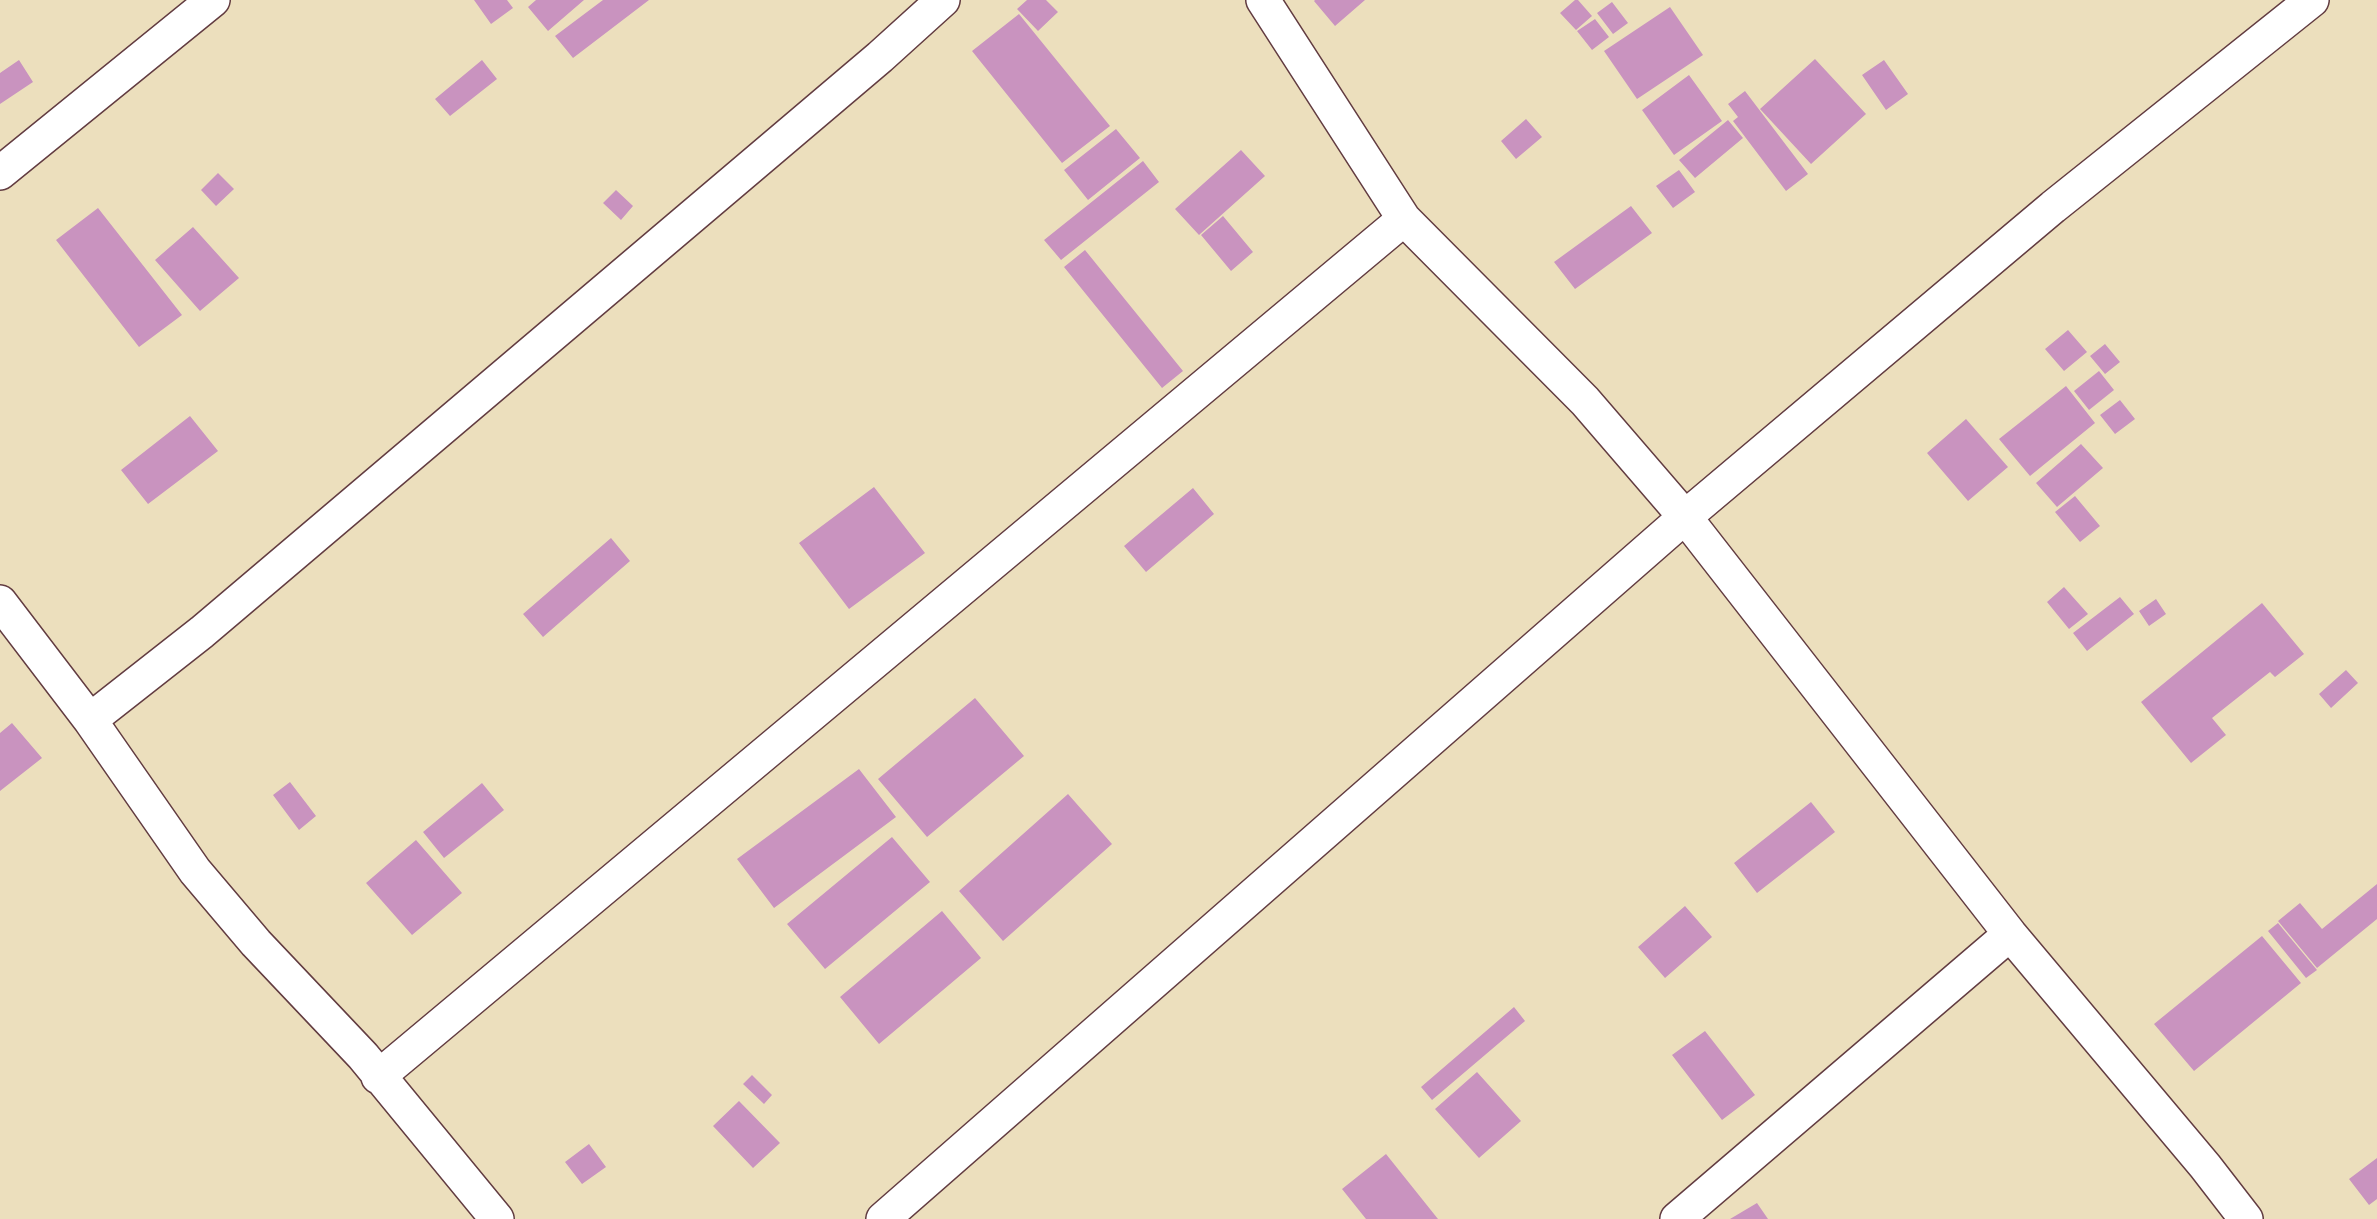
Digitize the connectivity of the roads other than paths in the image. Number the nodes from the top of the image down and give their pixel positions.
1 (213, 0) edge
2 (943, 0) edge
3 (1263, 0) edge
4 (2312, 0) edge
5 (0, 173) edge
6 (1404, 219) junction
7 (1685, 516) junction
8 (0, 602) edge
9 (90, 720) junction
10 (2010, 934) junction
11 (378, 1077) junction
12 (497, 1219) edge
13 (883, 1219) edge
14 (1677, 1219) edge
15 (2246, 1219) edge

1 - 5 street
2 - 9 street
3 - 6 street
4 - 7 street
6 - 7 street
6 - 11 street
7 - 10 street
7 - 13 street
8 - 9 street
9 - 11 street
10 - 14 street
10 - 15 street
11 - 12 street

